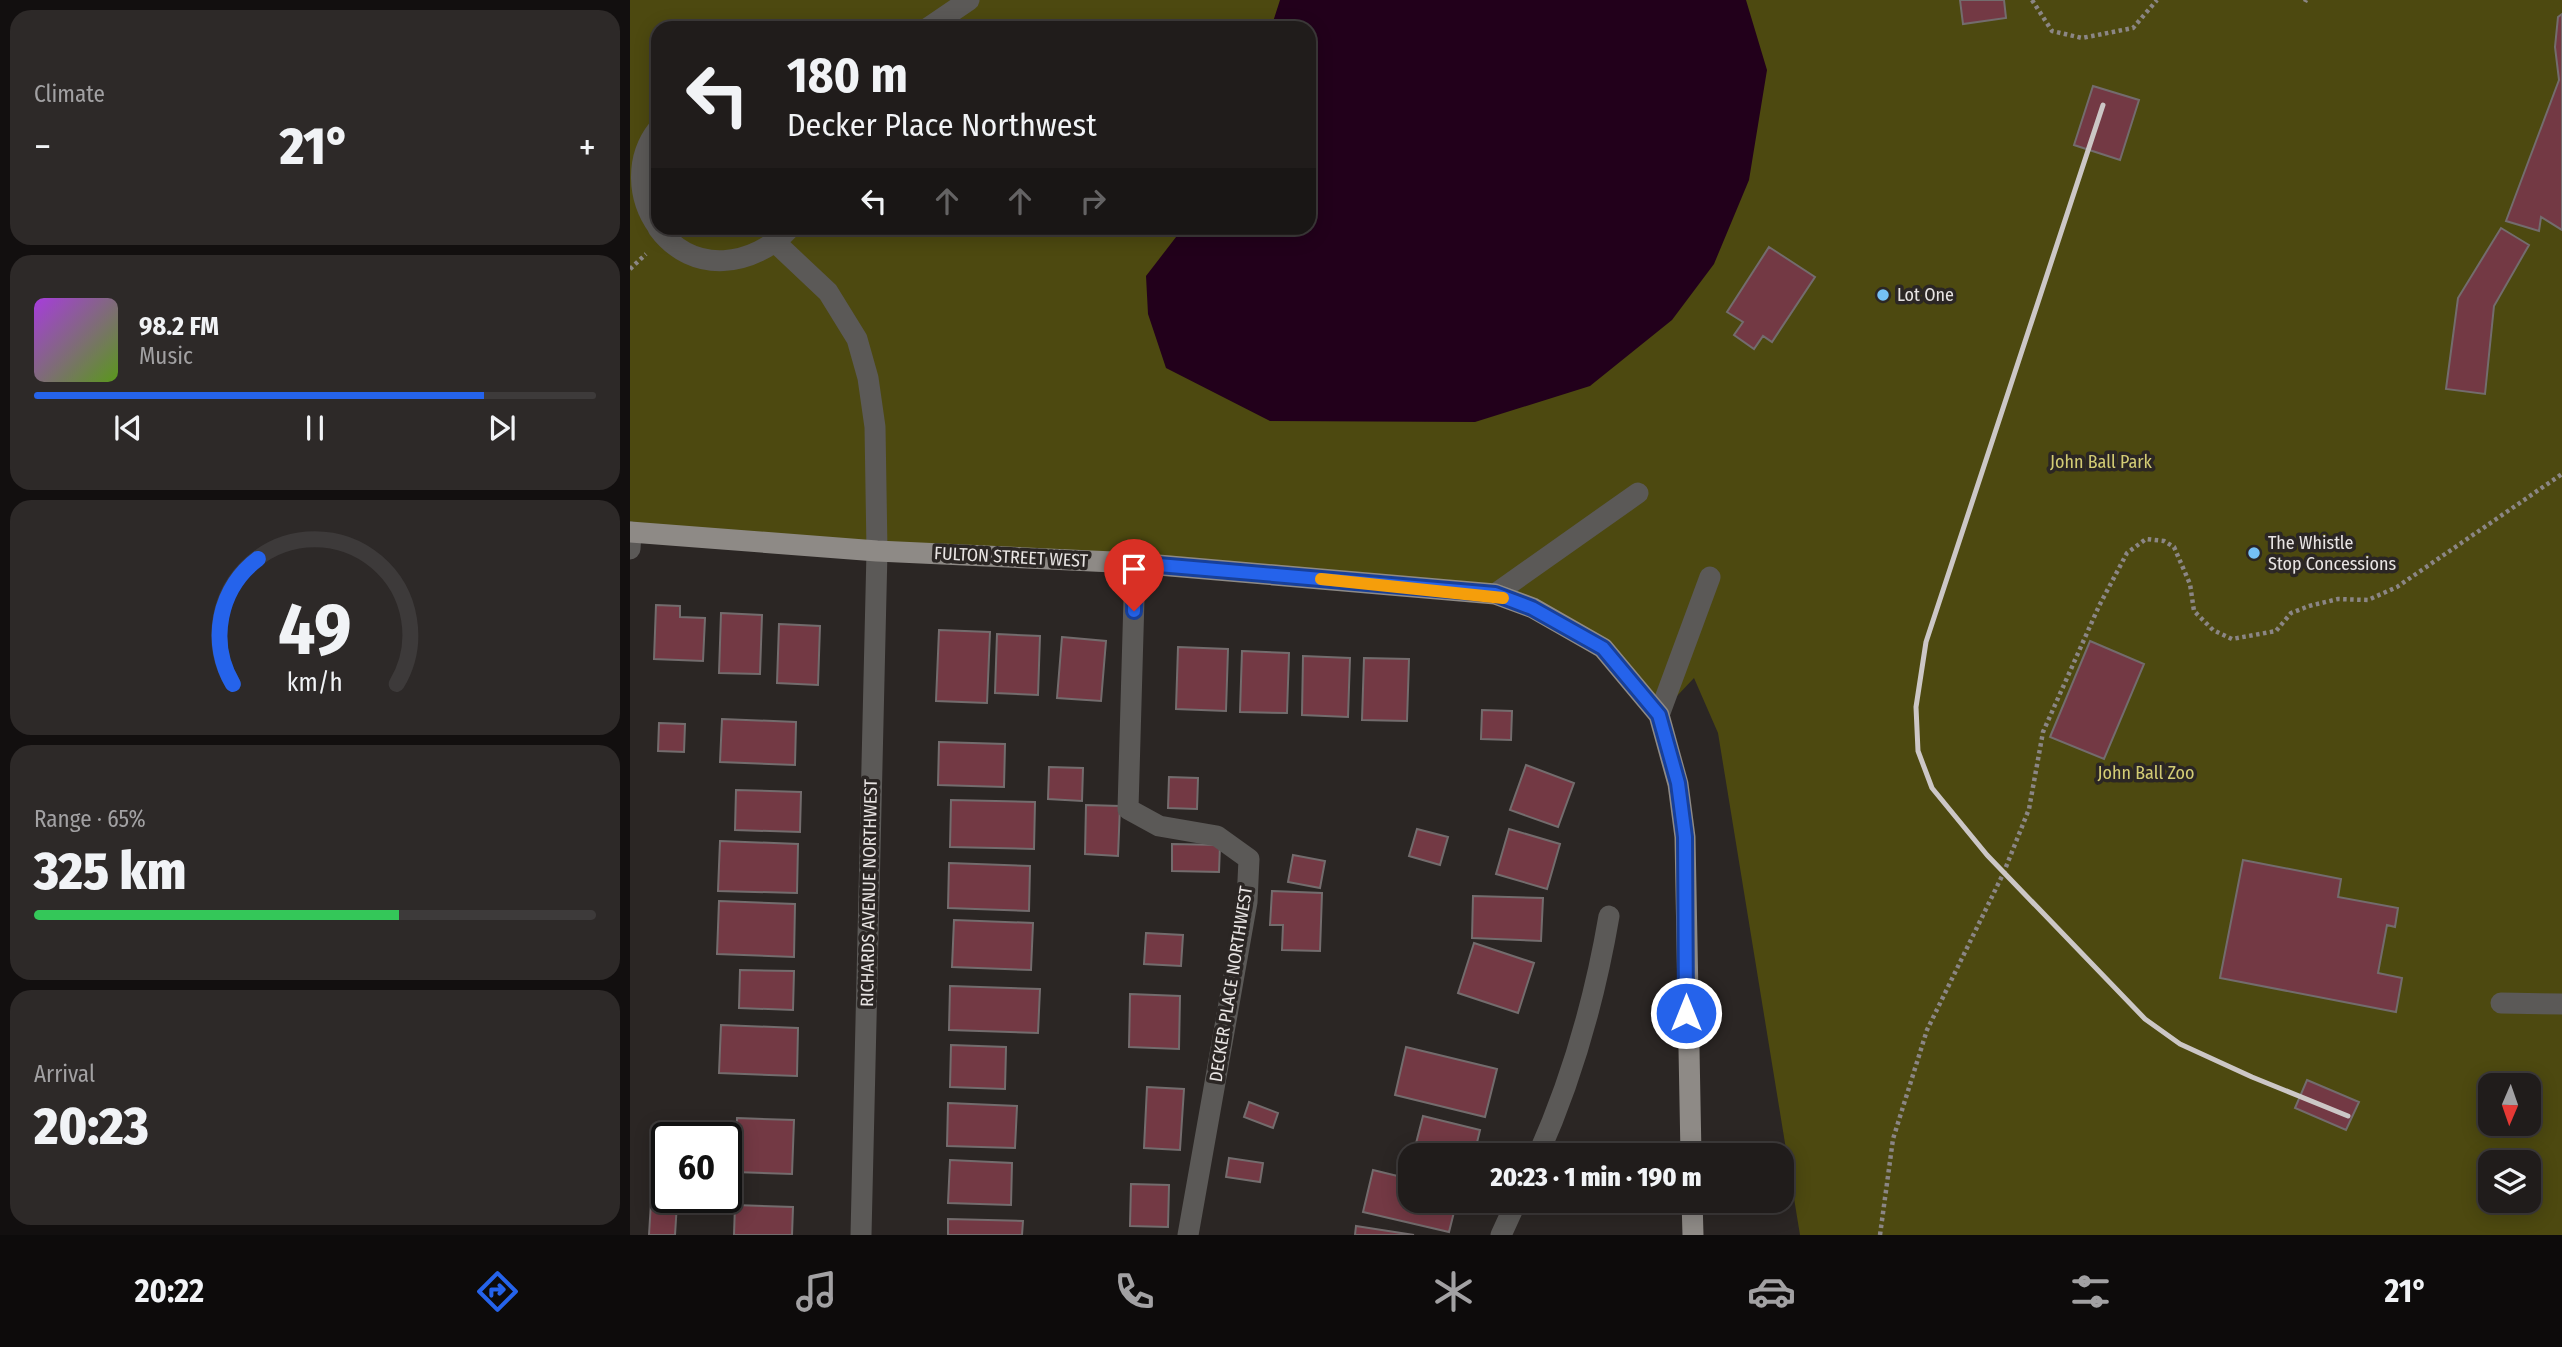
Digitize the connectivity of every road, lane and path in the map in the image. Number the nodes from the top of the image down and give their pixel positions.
1 (970, 0) edge
2 (2032, 0) edge
3 (2157, 0) edge
4 (938, 21) edge
5 (651, 138) edge
6 (651, 218) edge
7 (667, 235) edge
8 (783, 235) edge
9 (2562, 474) edge
10 (1638, 494) dead end
11 (630, 532) edge
12 (630, 550) edge
13 (877, 551) junction
14 (1135, 563) junction
15 (1710, 577) dead end
16 (1495, 594) junction
17 (1659, 715) junction
18 (1609, 916) dead end
19 (2501, 1003) dead end
20 (2562, 1004) edge
21 (1543, 1143) edge
22 (1690, 1143) edge
23 (1511, 1213) edge
24 (1692, 1213) edge
25 (861, 1235) edge
26 (1188, 1235) edge
27 (1501, 1235) edge
28 (1693, 1235) edge
29 (1880, 1235) edge

1 - 4 street
2 - 3 path
5 - 6 street
7 - 8 street
8 - 13 street, RICHARDS AVENUE NORTHWEST
9 - 29 path
10 - 16 street
11 - 12 street
11 - 13 main road, FULTON STREET WEST
13 - 14 main road, FULTON STREET WEST
13 - 25 street, RICHARDS AVENUE NORTHWEST
14 - 16 main road, FULTON STREET WEST
14 - 26 street, DECKER PLACE NORTHWEST
15 - 17 street
16 - 17 main road, FULTON STREET WEST
17 - 22 main road, FULTON STREET WEST
18 - 21 street
19 - 20 street
23 - 27 street
24 - 28 main road

